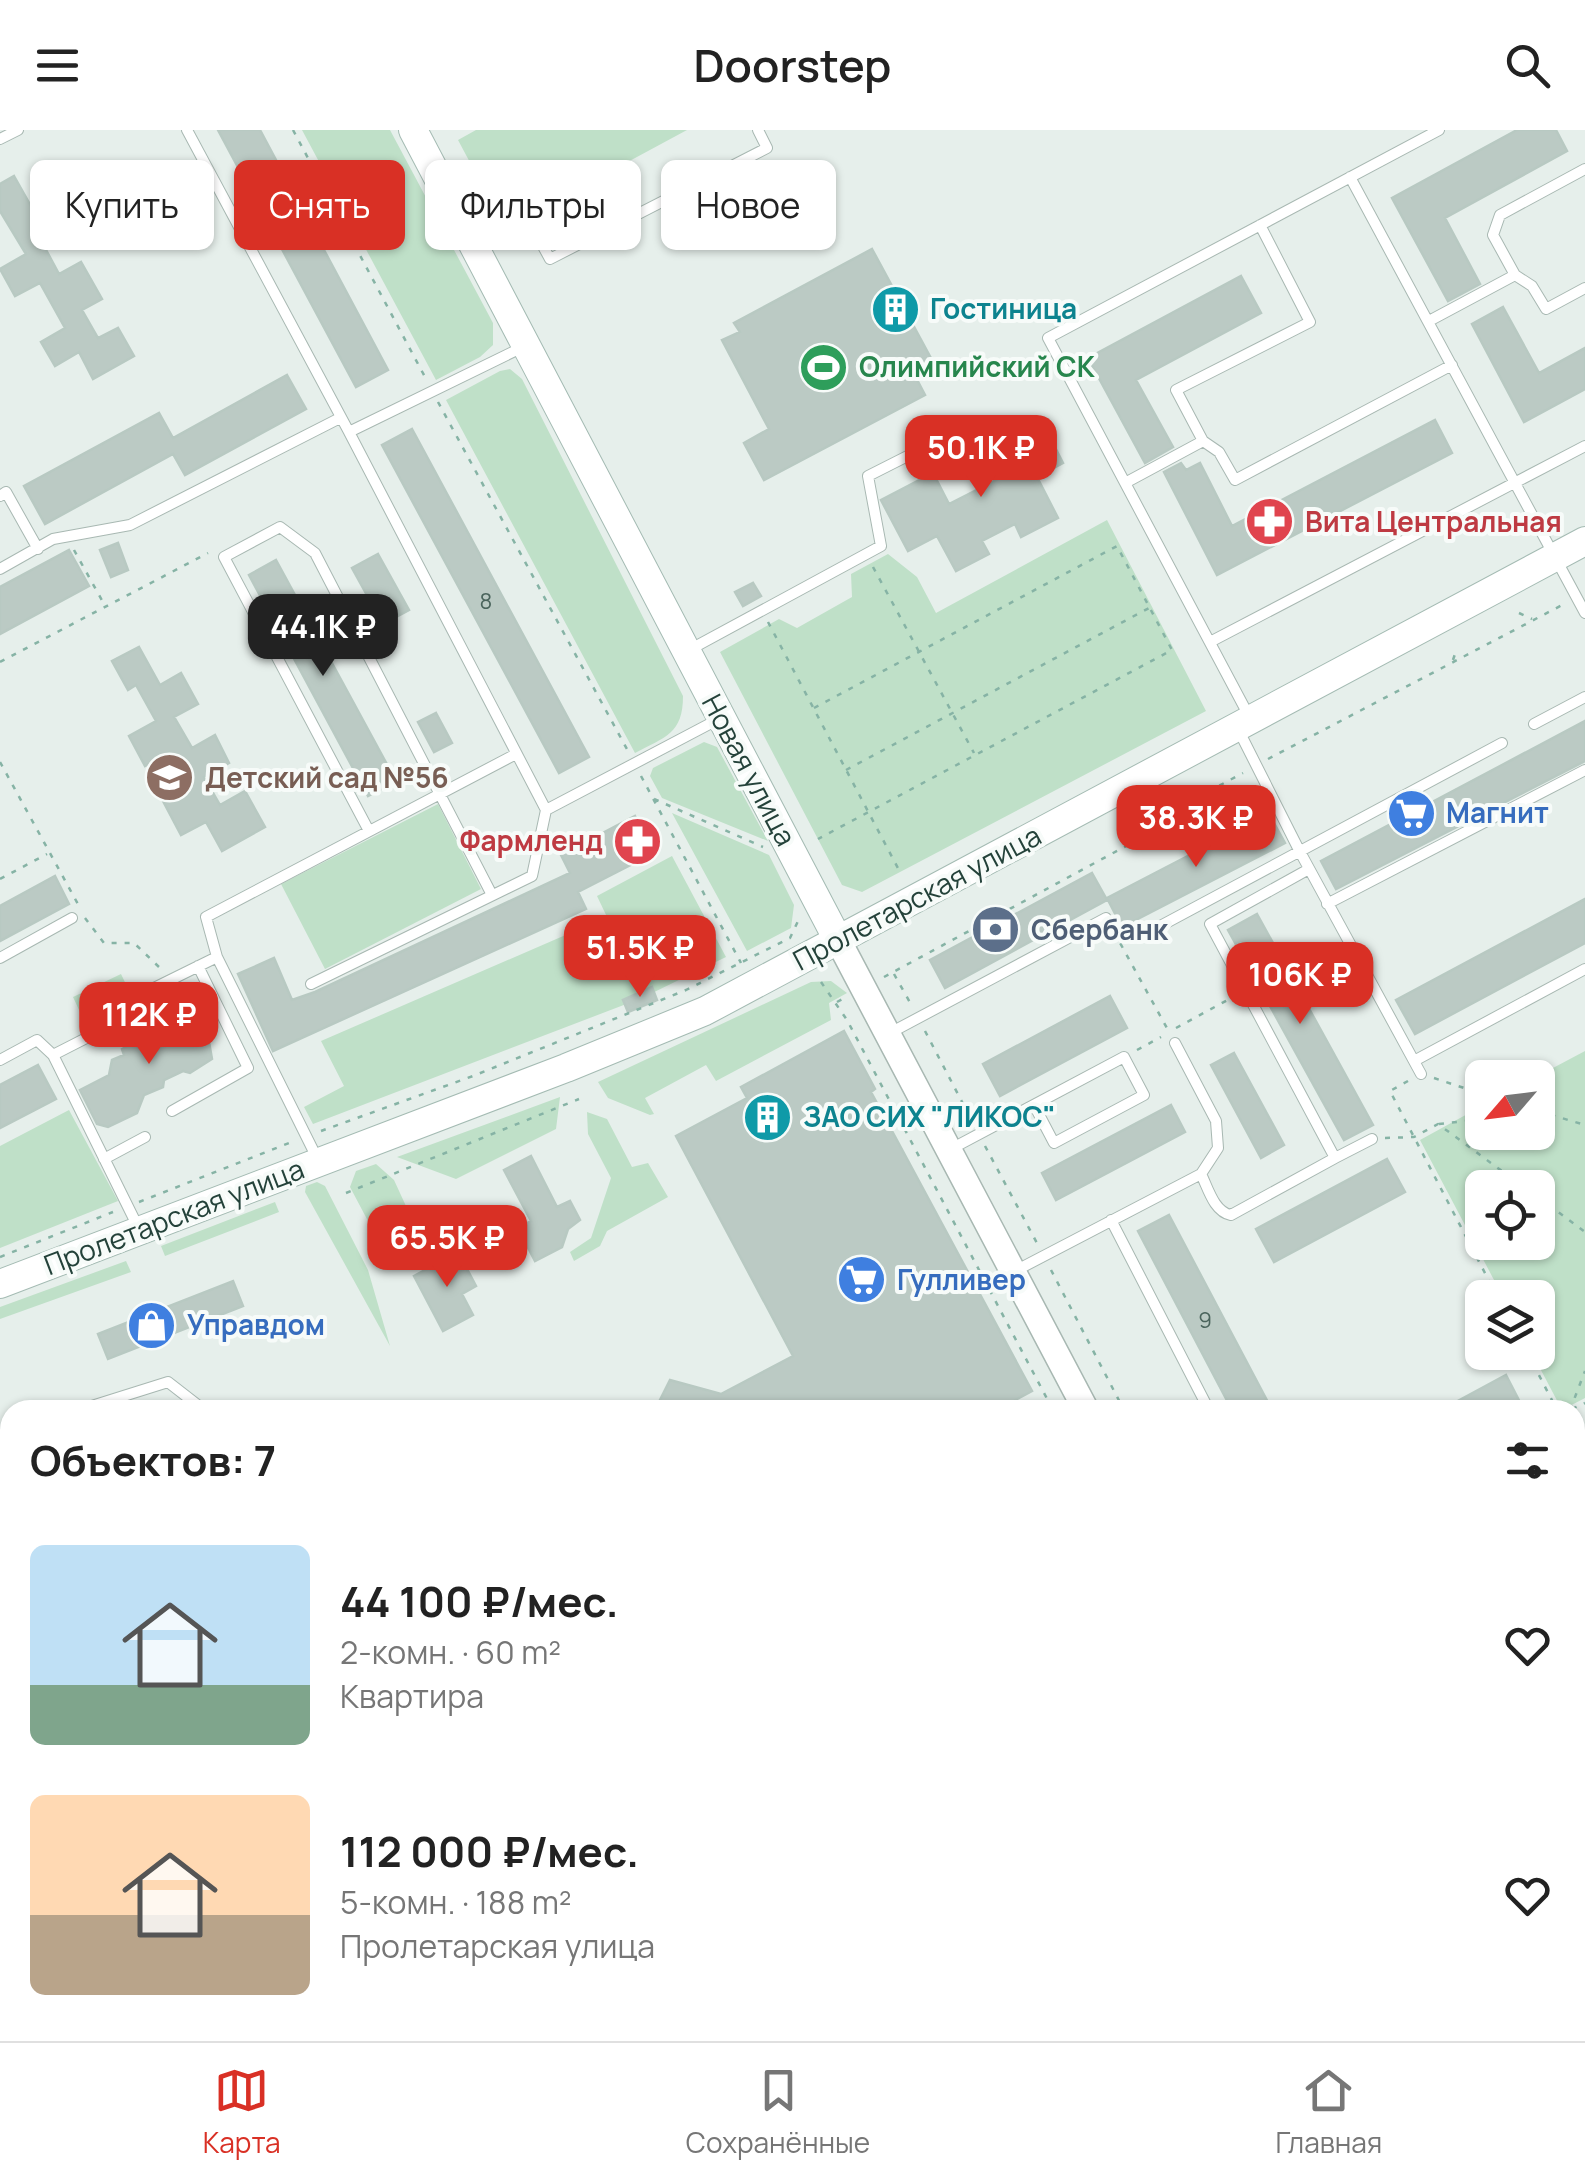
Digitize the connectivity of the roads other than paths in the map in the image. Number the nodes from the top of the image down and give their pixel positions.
1 (18, 130) edge
2 (188, 130) edge
3 (412, 130) edge
4 (758, 130) edge
5 (1439, 130) edge
6 (0, 139) edge
7 (1585, 169) edge
8 (1350, 177) junction
9 (641, 212) edge
10 (1260, 225) junction
11 (545, 250) edge
12 (568, 250) edge
13 (1515, 275) junction
14 (1585, 288) edge
15 (1428, 321) junction
16 (525, 346) junction
17 (1452, 365) junction
18 (340, 418) junction
19 (957, 430) dead end
20 (349, 432) junction
21 (1203, 441) junction
22 (1585, 446) edge
23 (1516, 482) junction
24 (1125, 483) junction
25 (0, 496) edge
26 (1585, 542) edge
27 (38, 549) junction
28 (1555, 558) junction
29 (0, 569) edge
30 (1585, 613) edge
31 (1210, 642) junction
32 (687, 652) junction
33 (1585, 697) edge
34 (721, 718) junction
35 (1244, 724) junction
36 (1534, 724) dead end
37 (1502, 743) dead end
38 (516, 754) junction
39 (1585, 770) edge
40 (440, 793) junction
41 (546, 810) junction
42 (369, 831) junction
43 (1298, 850) junction
44 (1309, 870) junction
45 (492, 895) junction
46 (1328, 904) junction
47 (72, 918) dead end
48 (1106, 918) road end
49 (1150, 931) road end
50 (838, 940) junction
51 (217, 957) junction
52 (0, 958) edge
53 (198, 966) junction
54 (1585, 969) edge
55 (311, 984) dead end
56 (887, 1034) junction
57 (1172, 1037) road end
58 (53, 1056) junction
59 (0, 1060) edge
60 (1414, 1061) junction
61 (1421, 1074) road end
62 (1034, 1105) junction
63 (172, 1111) dead end
64 (145, 1137) dead end
65 (1372, 1139) road end
66 (313, 1149) junction
67 (948, 1151) junction
68 (1335, 1158) junction
69 (104, 1159) junction
70 (1201, 1174) junction
71 (134, 1218) junction
72 (1111, 1220) junction
73 (1014, 1272) junction
74 (0, 1284) edge
75 (111, 1400) edge
76 (191, 1400) edge
77 (1081, 1400) edge
78 (1204, 1400) edge

1 - 6 lane
2 - 18 lane
3 - 16 main road, Новая улица
4 - 9 lane
5 - 8 lane
7 - 13 lane
8 - 10 lane
8 - 15 lane
10 - 21 lane
10 - 24 lane
11 - 12 lane
13 - 14 lane
13 - 15 lane
15 - 17 lane
16 - 20 lane
16 - 32 main road, Новая улица
17 - 21 lane
17 - 23 lane
18 - 20 lane
18 - 27 lane
19 - 32 lane
20 - 38 lane
21 - 24 lane
22 - 23 lane
23 - 28 lane
23 - 31 lane
24 - 31 lane
25 - 27 lane
26 - 28 main road, Пролетарская улица
27 - 29 lane
28 - 30 lane
28 - 35 main road, Пролетарская улица
31 - 35 lane
32 - 34 main road, Новая улица
33 - 36 lane
34 - 41 lane
34 - 50 main road, Новая улица
35 - 43 lane
35 - 50 main road, Пролетарская улица
37 - 43 lane
38 - 40 lane
38 - 41 lane
39 - 46 lane
40 - 42 lane
40 - 42 lane
40 - 45 lane
41 - 45 lane
42 - 51 lane
43 - 44 lane
43 - 49 lane
44 - 46 lane
44 - 68 lane
45 - 55 lane
46 - 60 lane
47 - 52 lane
48 - 56 lane
50 - 56 street, Новая улица
50 - 66 main road, Пролетарская улица
51 - 53 lane
51 - 66 lane
53 - 58 lane
53 - 63 lane
54 - 60 lane
56 - 67 street, Новая улица
57 - 70 lane
58 - 59 lane
58 - 69 lane
60 - 61 lane
62 - 62 lane
62 - 67 lane
64 - 69 lane
65 - 68 lane
66 - 71 main road, Пролетарская улица
67 - 73 street, Новая улица
68 - 70 lane
69 - 71 lane
70 - 72 lane
71 - 74 main road, Пролетарская улица
72 - 73 lane
72 - 78 lane
73 - 77 street, Новая улица
75 - 76 lane

